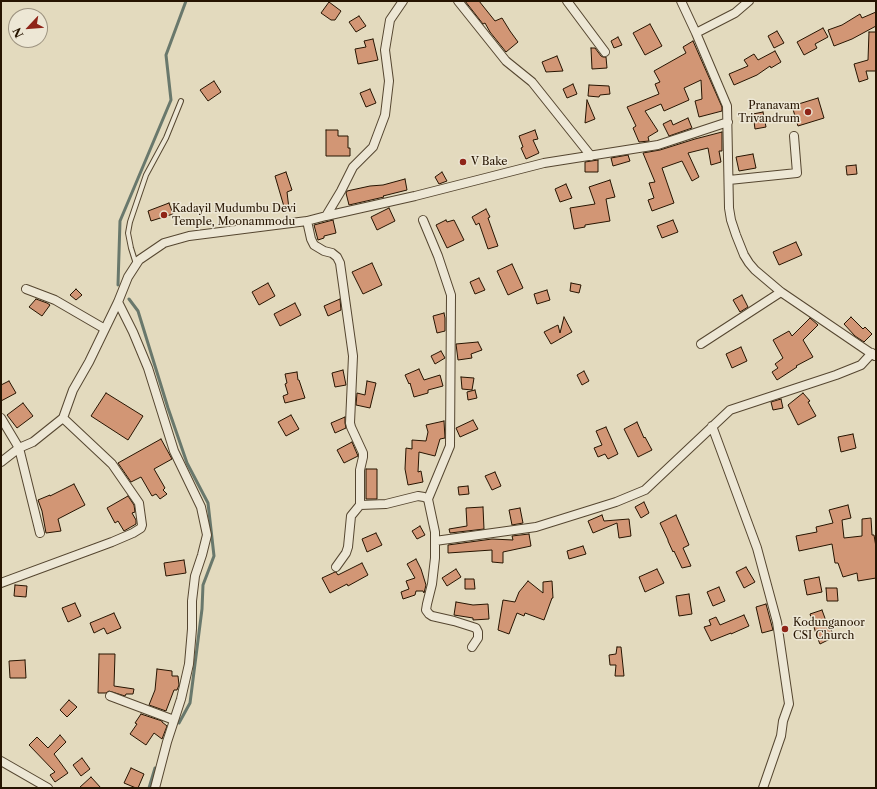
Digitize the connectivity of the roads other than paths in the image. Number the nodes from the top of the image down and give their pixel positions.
1 (403, 1) edge
2 (458, 1) edge
3 (567, 1) edge
4 (682, 1) edge
5 (749, 1) edge
6 (696, 34) junction
7 (605, 52) dead end
8 (181, 101) dead end
9 (728, 122) junction
10 (794, 136) dead end
11 (591, 156) junction
12 (729, 180) junction
13 (326, 216) junction
14 (423, 220) dead end
15 (307, 221) junction
16 (136, 264) junction
17 (26, 289) dead end
18 (781, 292) junction
19 (118, 302) junction
20 (105, 329) junction
21 (701, 344) dead end
22 (874, 355) edge
23 (1, 418) edge
24 (63, 418) junction
25 (712, 426) junction
26 (18, 448) junction
27 (1, 462) edge
28 (428, 499) junction
29 (360, 505) junction
30 (40, 533) dead end
31 (435, 541) junction
32 (336, 567) dead end
33 (1, 583) edge
34 (472, 647) dead end
35 (110, 696) dead end
36 (174, 720) junction
37 (1, 762) edge
38 (48, 788) edge
39 (156, 788) edge
40 (764, 788) edge

1 - 13 street
2 - 11 street
3 - 7 street
4 - 6 street
5 - 6 street
6 - 9 street
8 - 16 lane
9 - 11 street
9 - 12 street
10 - 12 street
11 - 13 street
12 - 18 street
13 - 15 street
14 - 28 street
15 - 16 street
15 - 29 street
16 - 19 street
17 - 20 street
18 - 21 street
18 - 22 street
19 - 20 street
19 - 36 street
20 - 24 street
22 - 25 street
23 - 26 street
24 - 26 street
24 - 33 street
25 - 31 street
25 - 40 street
26 - 27 street
26 - 30 street
28 - 29 street
28 - 31 street
29 - 32 street
31 - 34 street
35 - 36 street
36 - 39 street
37 - 38 street

